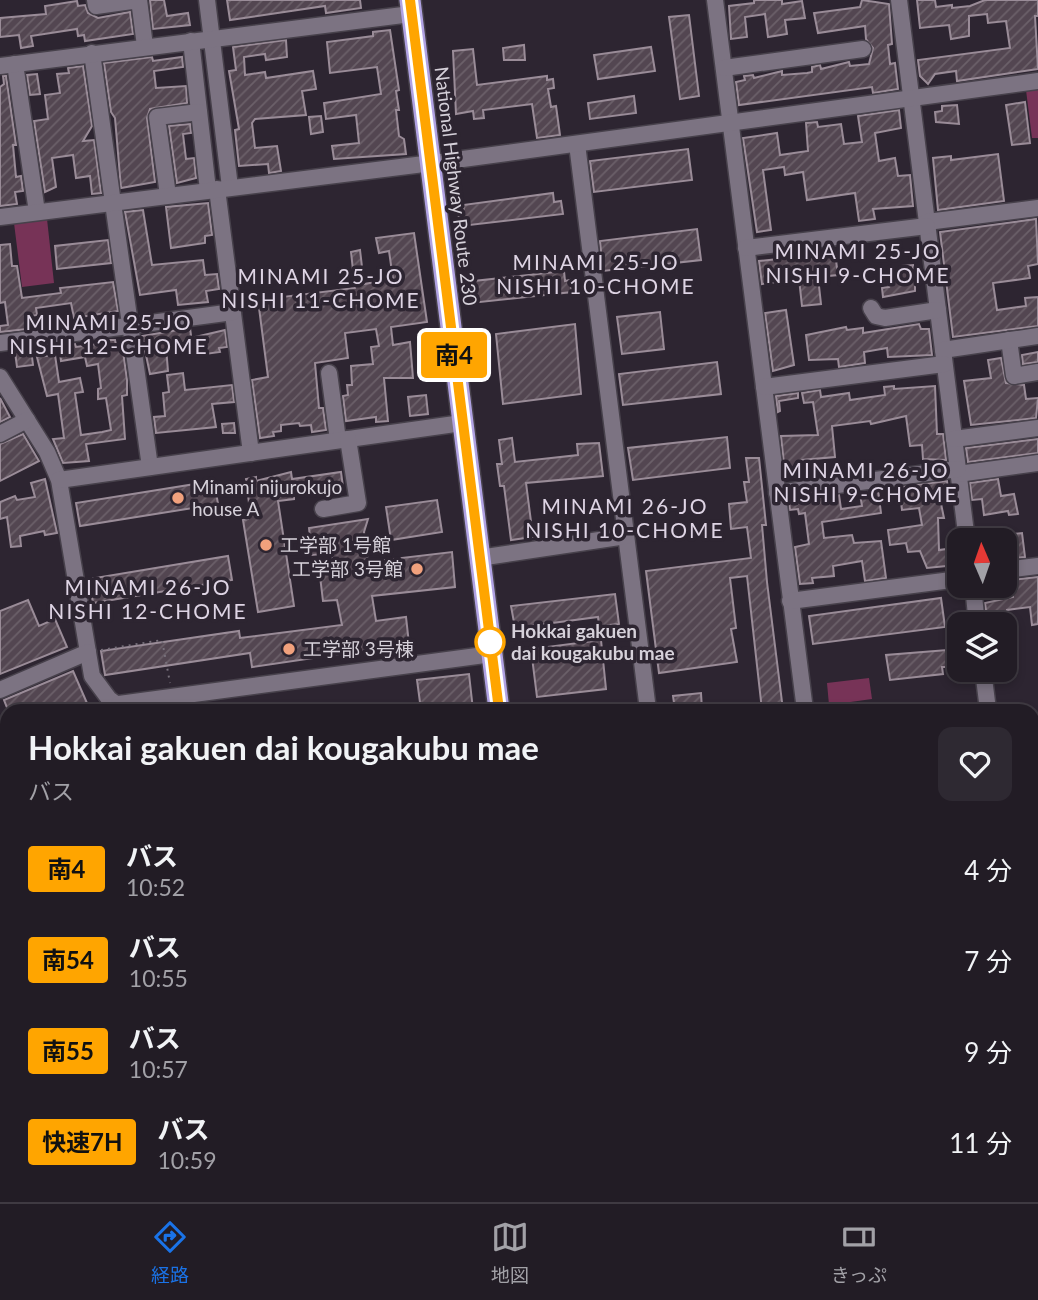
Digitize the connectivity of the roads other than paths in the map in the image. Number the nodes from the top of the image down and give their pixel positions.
1 (95, 0) edge
2 (207, 0) edge
3 (715, 0) edge
4 (899, 0) edge
5 (410, 7) edge
6 (212, 38) junction
7 (191, 41) junction
8 (145, 46) junction
9 (863, 49) dead end
10 (92, 53) junction
11 (8, 65) edge
12 (724, 68) junction
13 (1038, 81) edge
14 (912, 97) junction
15 (199, 112) junction
16 (730, 124) junction
17 (577, 144) junction
18 (430, 162) junction
19 (218, 189) junction
20 (168, 195) junction
21 (115, 202) junction
22 (1038, 208) edge
23 (37, 212) junction
24 (0, 217) edge
25 (927, 224) junction
26 (747, 248) junction
27 (872, 308) dead end
28 (938, 310) junction
29 (233, 312) junction
30 (132, 327) junction
31 (1038, 336) edge
32 (1009, 340) junction
33 (0, 342) edge
34 (944, 357) junction
35 (1038, 372) edge
36 (329, 373) dead end
37 (0, 377) edge
38 (764, 387) junction
39 (27, 420) junction
40 (462, 423) junction
41 (1038, 428) edge
42 (0, 433) edge
43 (954, 439) junction
44 (343, 440) junction
45 (251, 453) junction
46 (1038, 463) edge
47 (150, 467) junction
48 (958, 471) junction
49 (59, 480) junction
50 (777, 493) junction
51 (323, 509) dead end
52 (965, 528) edge
53 (626, 536) junction
54 (479, 558) junction
55 (1038, 566) edge
56 (1017, 568) edge
57 (947, 581) edge
58 (790, 601) junction
59 (92, 652) junction
60 (492, 654) junction
61 (984, 682) edge
62 (0, 691) edge
63 (116, 704) edge
64 (142, 704) edge
65 (498, 704) edge
66 (647, 704) edge
67 (804, 704) edge
68 (987, 704) edge

1 - 8 street
2 - 6 street
3 - 12 street
4 - 14 street
5 - 6 street
5 - 18 highway, National Highway Route 230
6 - 7 street
6 - 19 street
7 - 8 street
7 - 15 street
8 - 10 street
9 - 12 street
10 - 11 street
10 - 21 street
11 - 23 street
12 - 16 street
13 - 14 street
14 - 16 street
14 - 25 street
15 - 19 street
15 - 20 street
16 - 17 street
16 - 26 street
17 - 18 street
17 - 53 street
18 - 19 street
18 - 40 highway, National Highway Route 230
19 - 20 street
19 - 29 street
20 - 21 street
21 - 23 street
21 - 30 street
22 - 25 street
23 - 24 street
25 - 26 street
25 - 28 street
26 - 38 street
27 - 28 street
28 - 34 street
29 - 30 street
29 - 45 street
30 - 33 street
30 - 47 street
31 - 32 street
32 - 34 street
32 - 35 street
34 - 38 street
34 - 43 street
36 - 44 street
37 - 39 street
38 - 50 street
39 - 42 street
39 - 49 street
40 - 44 street
40 - 54 highway, National Highway Route 230
41 - 43 street
43 - 48 street
44 - 45 street
44 - 51 street
45 - 47 street
46 - 48 street
47 - 49 street
48 - 50 street
48 - 52 street
49 - 59 street
50 - 58 street
53 - 54 street
53 - 66 street
54 - 60 highway, National Highway Route 230
55 - 56 street
57 - 58 street
58 - 67 street
59 - 62 street
59 - 63 street
60 - 64 street
60 - 65 highway, National Highway Route 230
61 - 68 street

